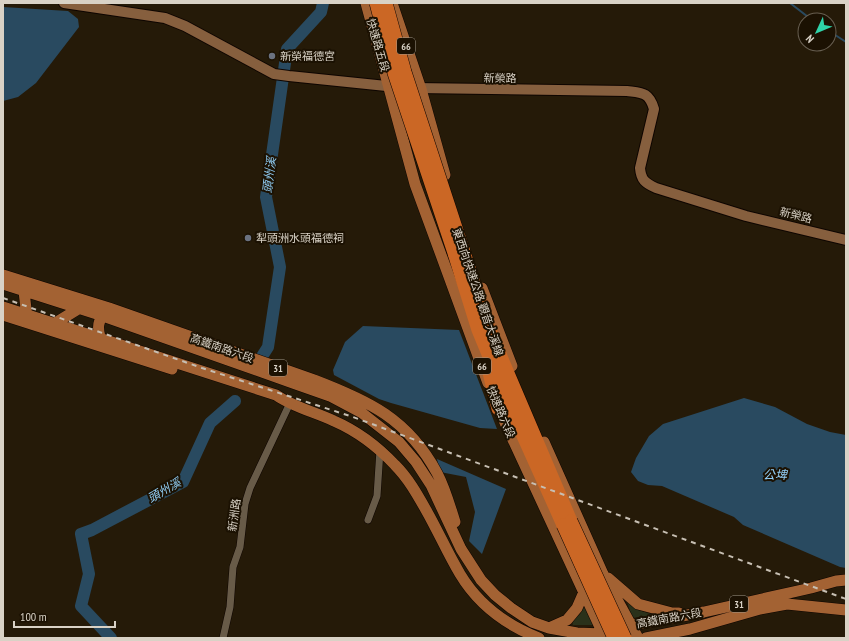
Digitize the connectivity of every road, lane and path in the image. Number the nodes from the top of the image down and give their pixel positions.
1 (64, 3) edge
2 (366, 3) edge
3 (376, 3) edge
4 (386, 3) edge
5 (392, 3) edge
6 (389, 86) junction
7 (421, 89) junction
8 (846, 240) edge
9 (458, 251) junction
10 (3, 275) edge
11 (3, 284) edge
12 (24, 291) junction
13 (91, 302) junction
14 (3, 307) edge
15 (80, 308) junction
16 (3, 315) edge
17 (103, 316) junction
18 (27, 318) junction
19 (51, 326) junction
20 (483, 328) junction
21 (100, 337) junction
22 (526, 401) junction
23 (287, 402) junction
24 (498, 409) junction
25 (380, 450) junction
26 (368, 520) dead end
27 (567, 523) junction
28 (470, 562) junction
29 (603, 574) junction
30 (846, 580) edge
31 (584, 592) junction
32 (846, 610) edge
33 (704, 612) junction
34 (632, 625) junction
35 (549, 628) junction
36 (687, 633) edge
37 (534, 636) edge
38 (608, 637) edge
39 (223, 638) edge
40 (625, 638) edge
41 (638, 638) edge
42 (646, 638) edge

1 - 6 street, 新榮路
2 - 6 main road, 快速路五段 / 66
3 - 9 highway, 東西向快速公路 觀音大溪線 / 66, bridge
4 - 9 highway, 東西向快速公路 觀音大溪線 / 66, bridge
5 - 7 main road, 66
6 - 7 street, 新榮路
6 - 24 main road, 快速路六段 / 66
7 - 8 street, 新榮路
7 - 22 main road, 66
9 - 20 highway, 東西向快速公路 觀音大溪線 / 66
10 - 13 main road, 高鐵南路六段 / 31
11 - 12 main road, 高鐵南路六段 / 31
12 - 15 main road, 高鐵南路六段 / 31
12 - 18 main road
13 - 15 main road
13 - 28 main road, 高鐵南路六段 / 31
14 - 18 main road, 31
15 - 17 main road, 高鐵南路六段 / 31
15 - 19 main road
16 - 18 main road, 31
17 - 21 main road
17 - 28 main road, 高鐵南路六段 / 31
18 - 19 main road, 31
19 - 21 main road, 31
19 - 23 main road, 31
20 - 22 highway
20 - 24 highway
20 - 27 highway, 東西向快速公路 觀音大溪線 / 66
21 - 23 main road, 31
22 - 29 main road, 66
23 - 25 main road, 31
23 - 39 street, 新洲路
24 - 31 main road, 快速路六段 / 66
25 - 26 street
25 - 37 main road, 31
27 - 38 highway, 東西向快速公路 觀音大溪線 / 66, bridge
27 - 40 highway, 東西向快速公路 觀音大溪線 / 66, bridge
28 - 35 main road, 高鐵南路六段 / 31
29 - 33 main road
29 - 34 main road, 66
30 - 33 main road, 高鐵南路六段 / 31
31 - 35 main road
31 - 38 main road, 快速路六段 / 66
32 - 36 main road, 高鐵南路六段 / 31
33 - 34 main road, 高鐵南路六段 / 31
34 - 38 main road, 高鐵南路六段 / 31
34 - 41 main road, 66
35 - 38 main road, 高鐵南路六段 / 31
36 - 42 main road, 高鐵南路六段 / 31

